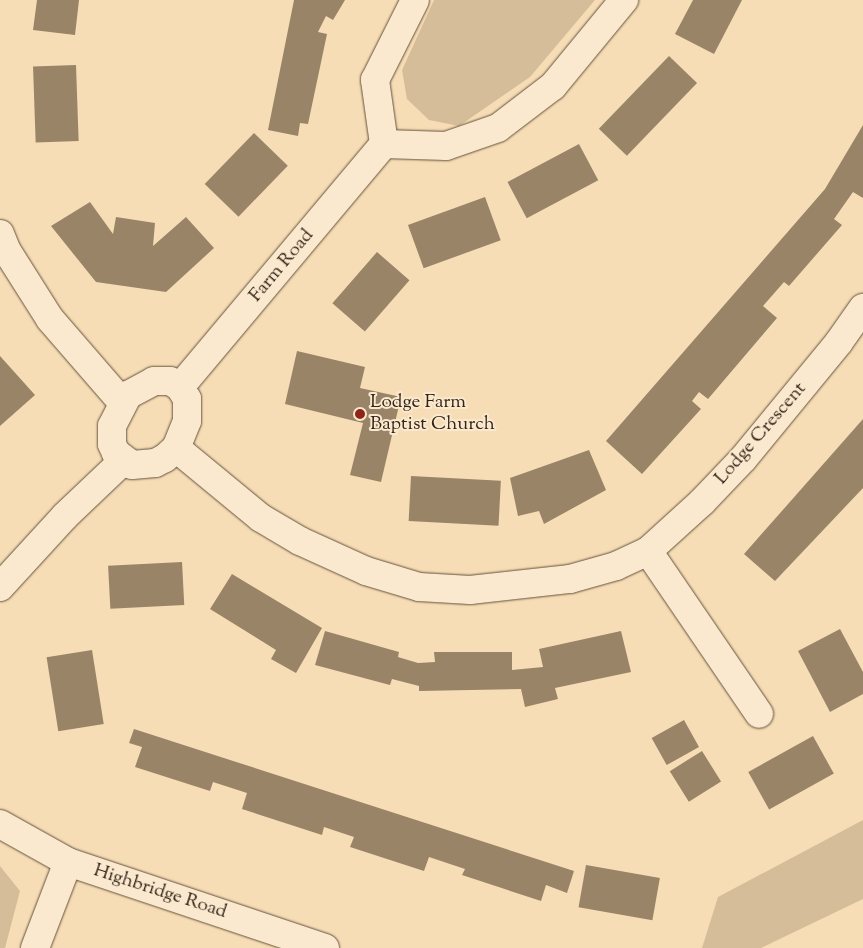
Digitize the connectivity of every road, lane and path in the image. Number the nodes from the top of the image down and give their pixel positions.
1 (415, 0) edge
2 (624, 0) edge
3 (384, 144) junction
4 (0, 234) edge
5 (863, 308) edge
6 (180, 387) junction
7 (122, 402) junction
8 (176, 448) junction
9 (123, 461) junction
10 (648, 550) junction
11 (0, 587) edge
12 (759, 714) dead end
13 (0, 824) edge
14 (68, 862) junction
15 (35, 948) edge
16 (326, 948) edge

1 - 3 street
2 - 3 street
3 - 6 street, Farm Road
4 - 7 street
5 - 10 street, Lodge Crescent
6 - 7 street
6 - 8 street
7 - 9 street
8 - 9 street
8 - 10 street, Lodge Crescent
9 - 11 street
10 - 12 street
13 - 14 street, Highbridge Road
14 - 15 street
14 - 16 street, Highbridge Road

